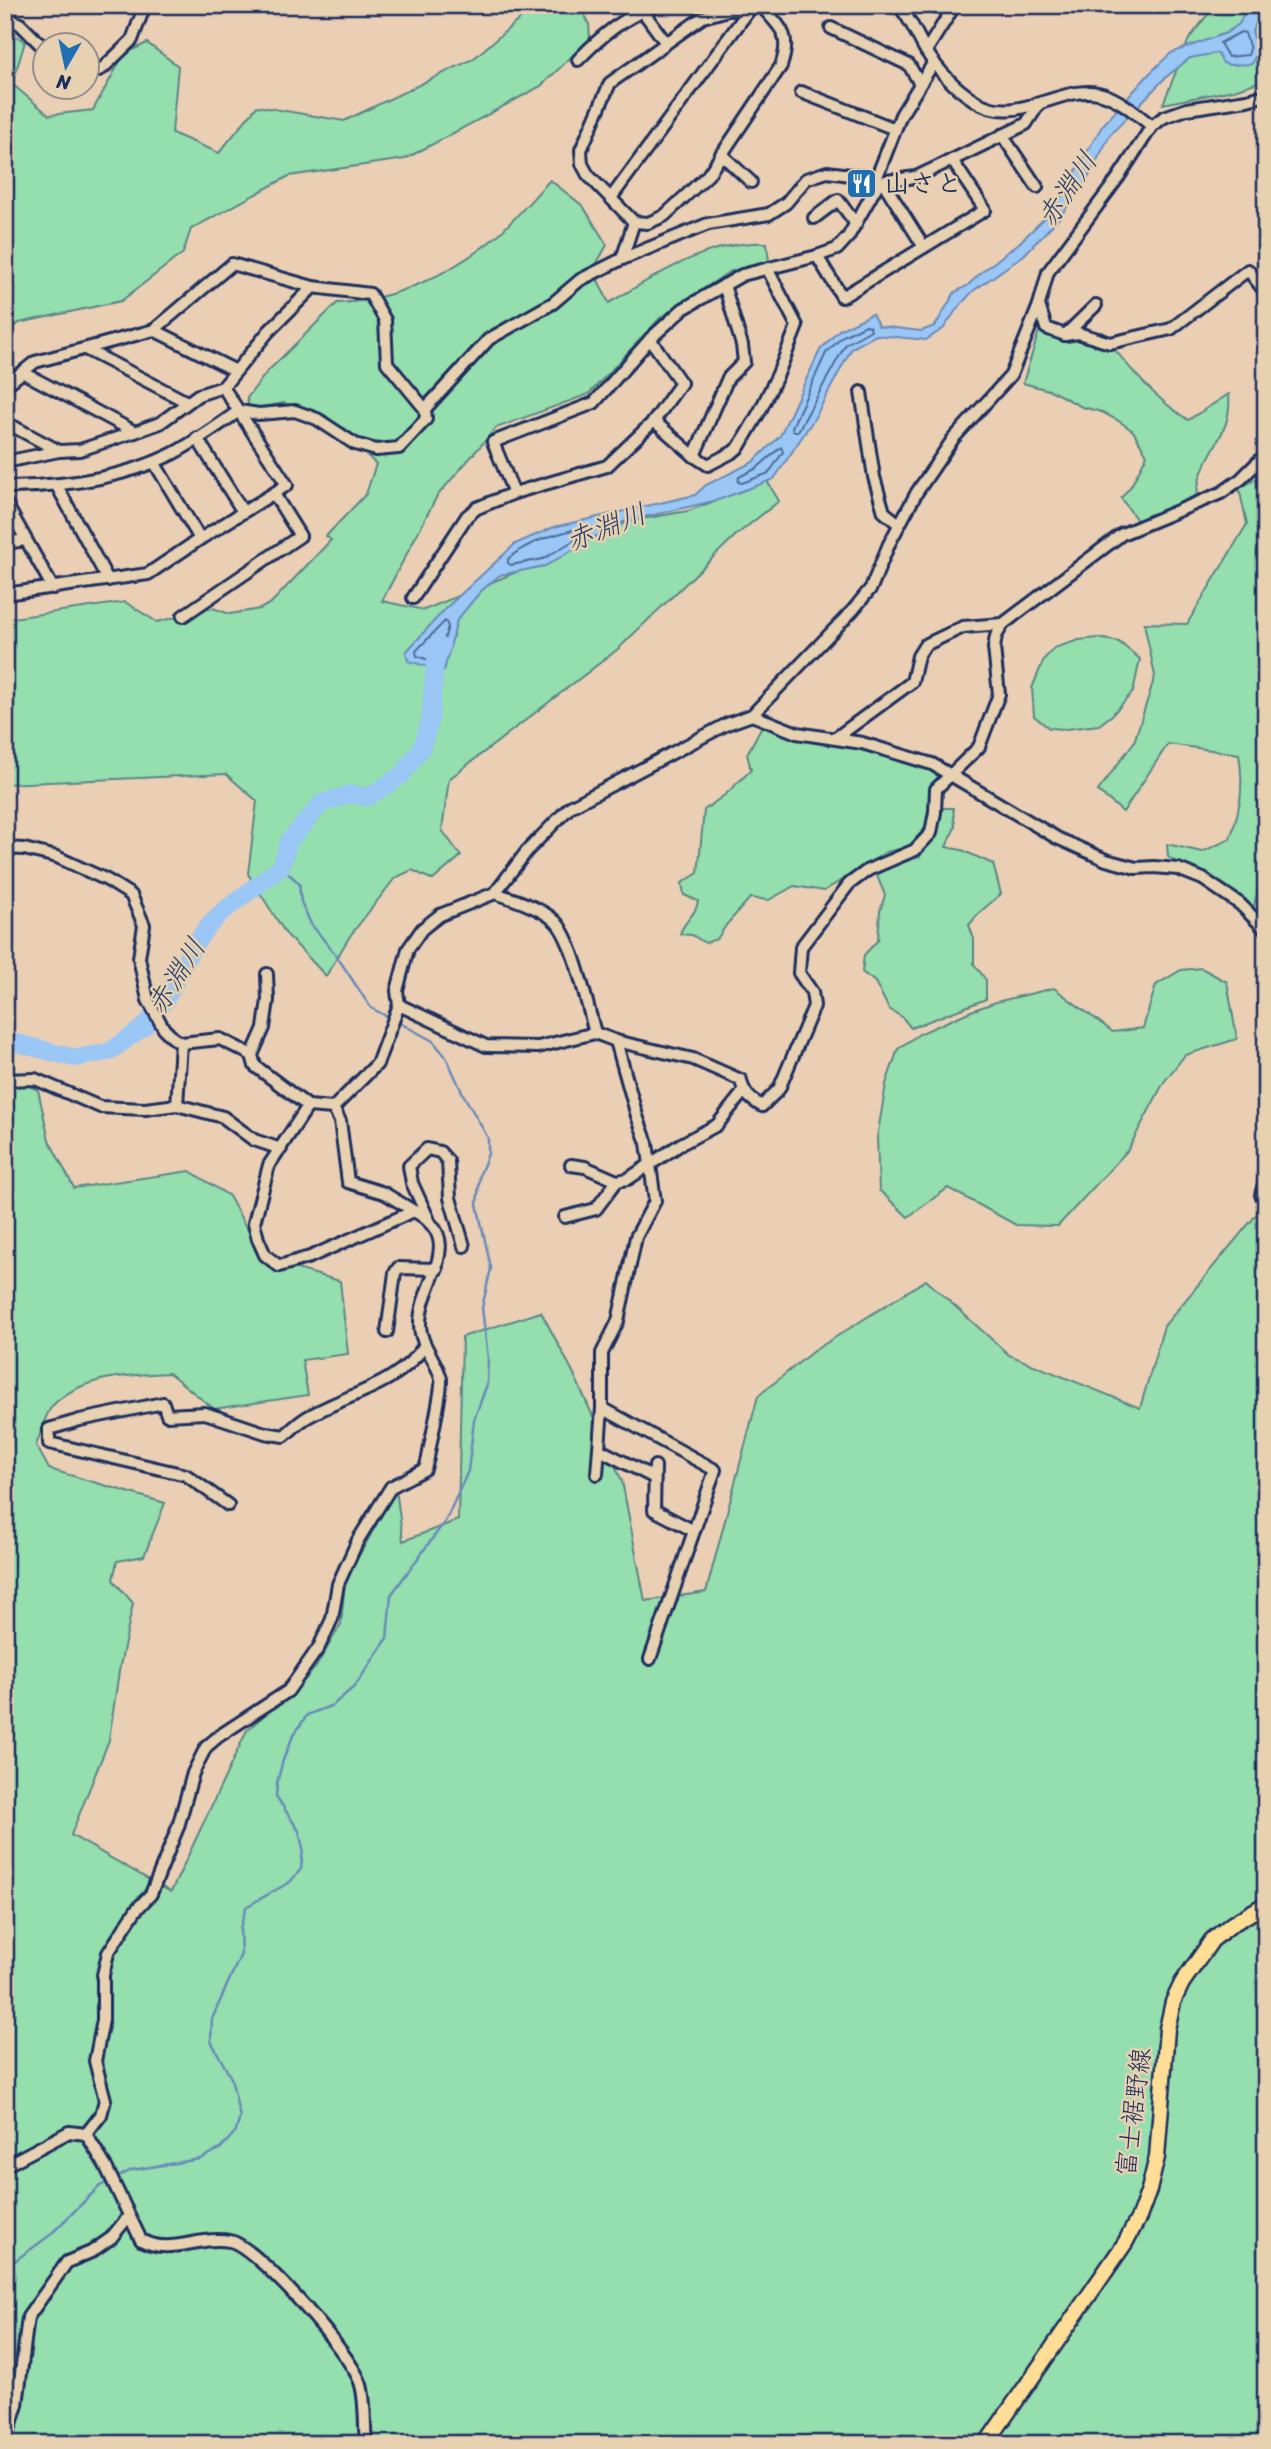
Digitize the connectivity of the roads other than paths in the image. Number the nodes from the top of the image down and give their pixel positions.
1 (145, 5) edge
2 (657, 5) edge
3 (898, 5) edge
4 (955, 5) edge
5 (754, 7) edge
6 (640, 8) edge
7 (5, 17) edge
8 (831, 28) dead end
9 (32, 36) edge
10 (666, 43) junction
11 (926, 51) junction
12 (578, 60) dead end
13 (934, 62) junction
14 (102, 68) edge
15 (920, 84) junction
16 (801, 92) dead end
17 (1266, 94) edge
18 (1039, 104) junction
19 (1152, 126) junction
20 (895, 129) junction
21 (1002, 135) junction
22 (721, 154) junction
23 (952, 160) junction
24 (879, 181) junction
25 (751, 182) dead end
26 (1037, 187) dead end
27 (611, 198) junction
28 (814, 218) dead end
29 (634, 222) junction
30 (856, 224) junction
31 (924, 247) junction
32 (817, 256) junction
33 (622, 259) junction
34 (768, 270) junction
35 (724, 285) junction
36 (313, 287) junction
37 (1266, 293) edge
38 (1039, 305) junction
39 (1096, 305) dead end
40 (154, 330) junction
41 (1065, 335) junction
42 (650, 339) junction
43 (87, 350) junction
44 (236, 371) junction
45 (24, 373) junction
46 (5, 386) edge
47 (223, 387) junction
48 (861, 392) dead end
49 (187, 402) junction
50 (425, 409) junction
51 (239, 411) junction
52 (654, 421) junction
53 (5, 422) edge
54 (135, 432) junction
55 (197, 438) junction
56 (59, 451) junction
57 (1266, 454) edge
58 (694, 456) junction
59 (5, 462) edge
60 (154, 462) junction
61 (57, 486) junction
62 (5, 489) edge
63 (514, 493) junction
64 (274, 494) junction
65 (5, 502) edge
66 (243, 512) junction
67 (899, 524) junction
68 (200, 539) junction
69 (26, 540) junction
70 (5, 543) edge
71 (108, 580) junction
72 (53, 588) junction
73 (5, 594) edge
74 (413, 598) dead end
75 (183, 615) dead end
76 (1003, 624) junction
77 (752, 715) junction
78 (837, 737) junction
79 (953, 775) junction
80 (5, 848) edge
81 (495, 893) junction
82 (1266, 930) edge
83 (267, 974) dead end
84 (398, 1008) junction
85 (595, 1033) junction
86 (617, 1041) junction
87 (181, 1043) junction
88 (252, 1055) junction
89 (5, 1080) edge
90 (744, 1091) junction
91 (177, 1105) junction
92 (308, 1106) junction
93 (334, 1108) junction
94 (281, 1149) junction
95 (571, 1165) dead end
96 (650, 1165) junction
97 (1266, 1177) edge
98 (617, 1181) junction
99 (1261, 1195) dead end
100 (414, 1211) junction
101 (565, 1217) dead end
102 (429, 1220) junction
103 (464, 1245) dead end
104 (437, 1269) junction
105 (387, 1332) dead end
106 (425, 1345) junction
107 (602, 1408) junction
108 (600, 1450) junction
109 (597, 1474) dead end
110 (228, 1505) dead end
111 (694, 1531) junction
112 (650, 1659) dead end
113 (1266, 1905) edge
114 (86, 2134) junction
115 (5, 2165) edge
116 (128, 2217) junction
117 (5, 2442) edge
118 (366, 2444) edge
119 (986, 2444) edge

1 - 14 street
2 - 6 street
3 - 11 street
4 - 11 street
5 - 10 street
5 - 22 street
5 - 27 street
6 - 10 street
6 - 12 street
7 - 9 street
8 - 15 street
10 - 27 street
11 - 13 street
13 - 15 street
13 - 18 street
15 - 20 street
16 - 20 street
17 - 19 street
18 - 19 street
18 - 21 street
19 - 38 street
20 - 24 street
21 - 23 street
21 - 26 street
22 - 25 street
22 - 29 street
23 - 24 street
23 - 31 street
24 - 30 street
24 - 31 street
24 - 33 street
27 - 29 street
28 - 30 street
29 - 33 street
30 - 32 street
31 - 32 street
32 - 34 street
33 - 50 street
34 - 35 street
34 - 58 street
35 - 42 street
35 - 58 street
36 - 40 street
36 - 44 street
36 - 50 street
37 - 41 street
38 - 41 street
38 - 67 street
39 - 41 street
40 - 43 street
40 - 44 street
42 - 52 street
42 - 63 street
43 - 45 street
43 - 49 street
44 - 47 street
45 - 46 street
45 - 54 street
47 - 49 street
47 - 51 street
48 - 67 street
49 - 54 street
50 - 51 street
51 - 55 street
51 - 64 street
52 - 58 street
52 - 63 street
53 - 56 street
54 - 56 street
55 - 60 street
55 - 66 street
56 - 59 street
57 - 76 street
60 - 61 street
60 - 68 street
61 - 62 street
61 - 71 street
63 - 74 street
64 - 66 street
64 - 75 street
65 - 69 street
66 - 68 street
67 - 77 street
68 - 71 street
69 - 70 street
69 - 72 street
71 - 72 street
72 - 73 street
76 - 78 street
76 - 79 street
77 - 78 street
77 - 81 street
78 - 79 street
79 - 82 street
79 - 90 street
80 - 87 street
81 - 84 street
81 - 85 street
83 - 88 street
84 - 85 street
84 - 93 street
85 - 86 street
86 - 90 street
86 - 96 street
87 - 88 street
87 - 91 street
88 - 92 street
89 - 91 street
90 - 96 street
91 - 94 street
92 - 93 street
92 - 94 street
93 - 100 street
94 - 100 street
95 - 98 street
96 - 98 street
96 - 107 street
97 - 99 street
98 - 101 street
100 - 102 street
102 - 103 street
102 - 104 street
104 - 105 street
104 - 106 street
106 - 110 street
106 - 114 street
107 - 108 street
107 - 111 street
108 - 109 street
108 - 111 street
111 - 112 street
113 - 119 main road, 富士裾野線
114 - 115 street
114 - 116 street
116 - 117 street
116 - 118 street

